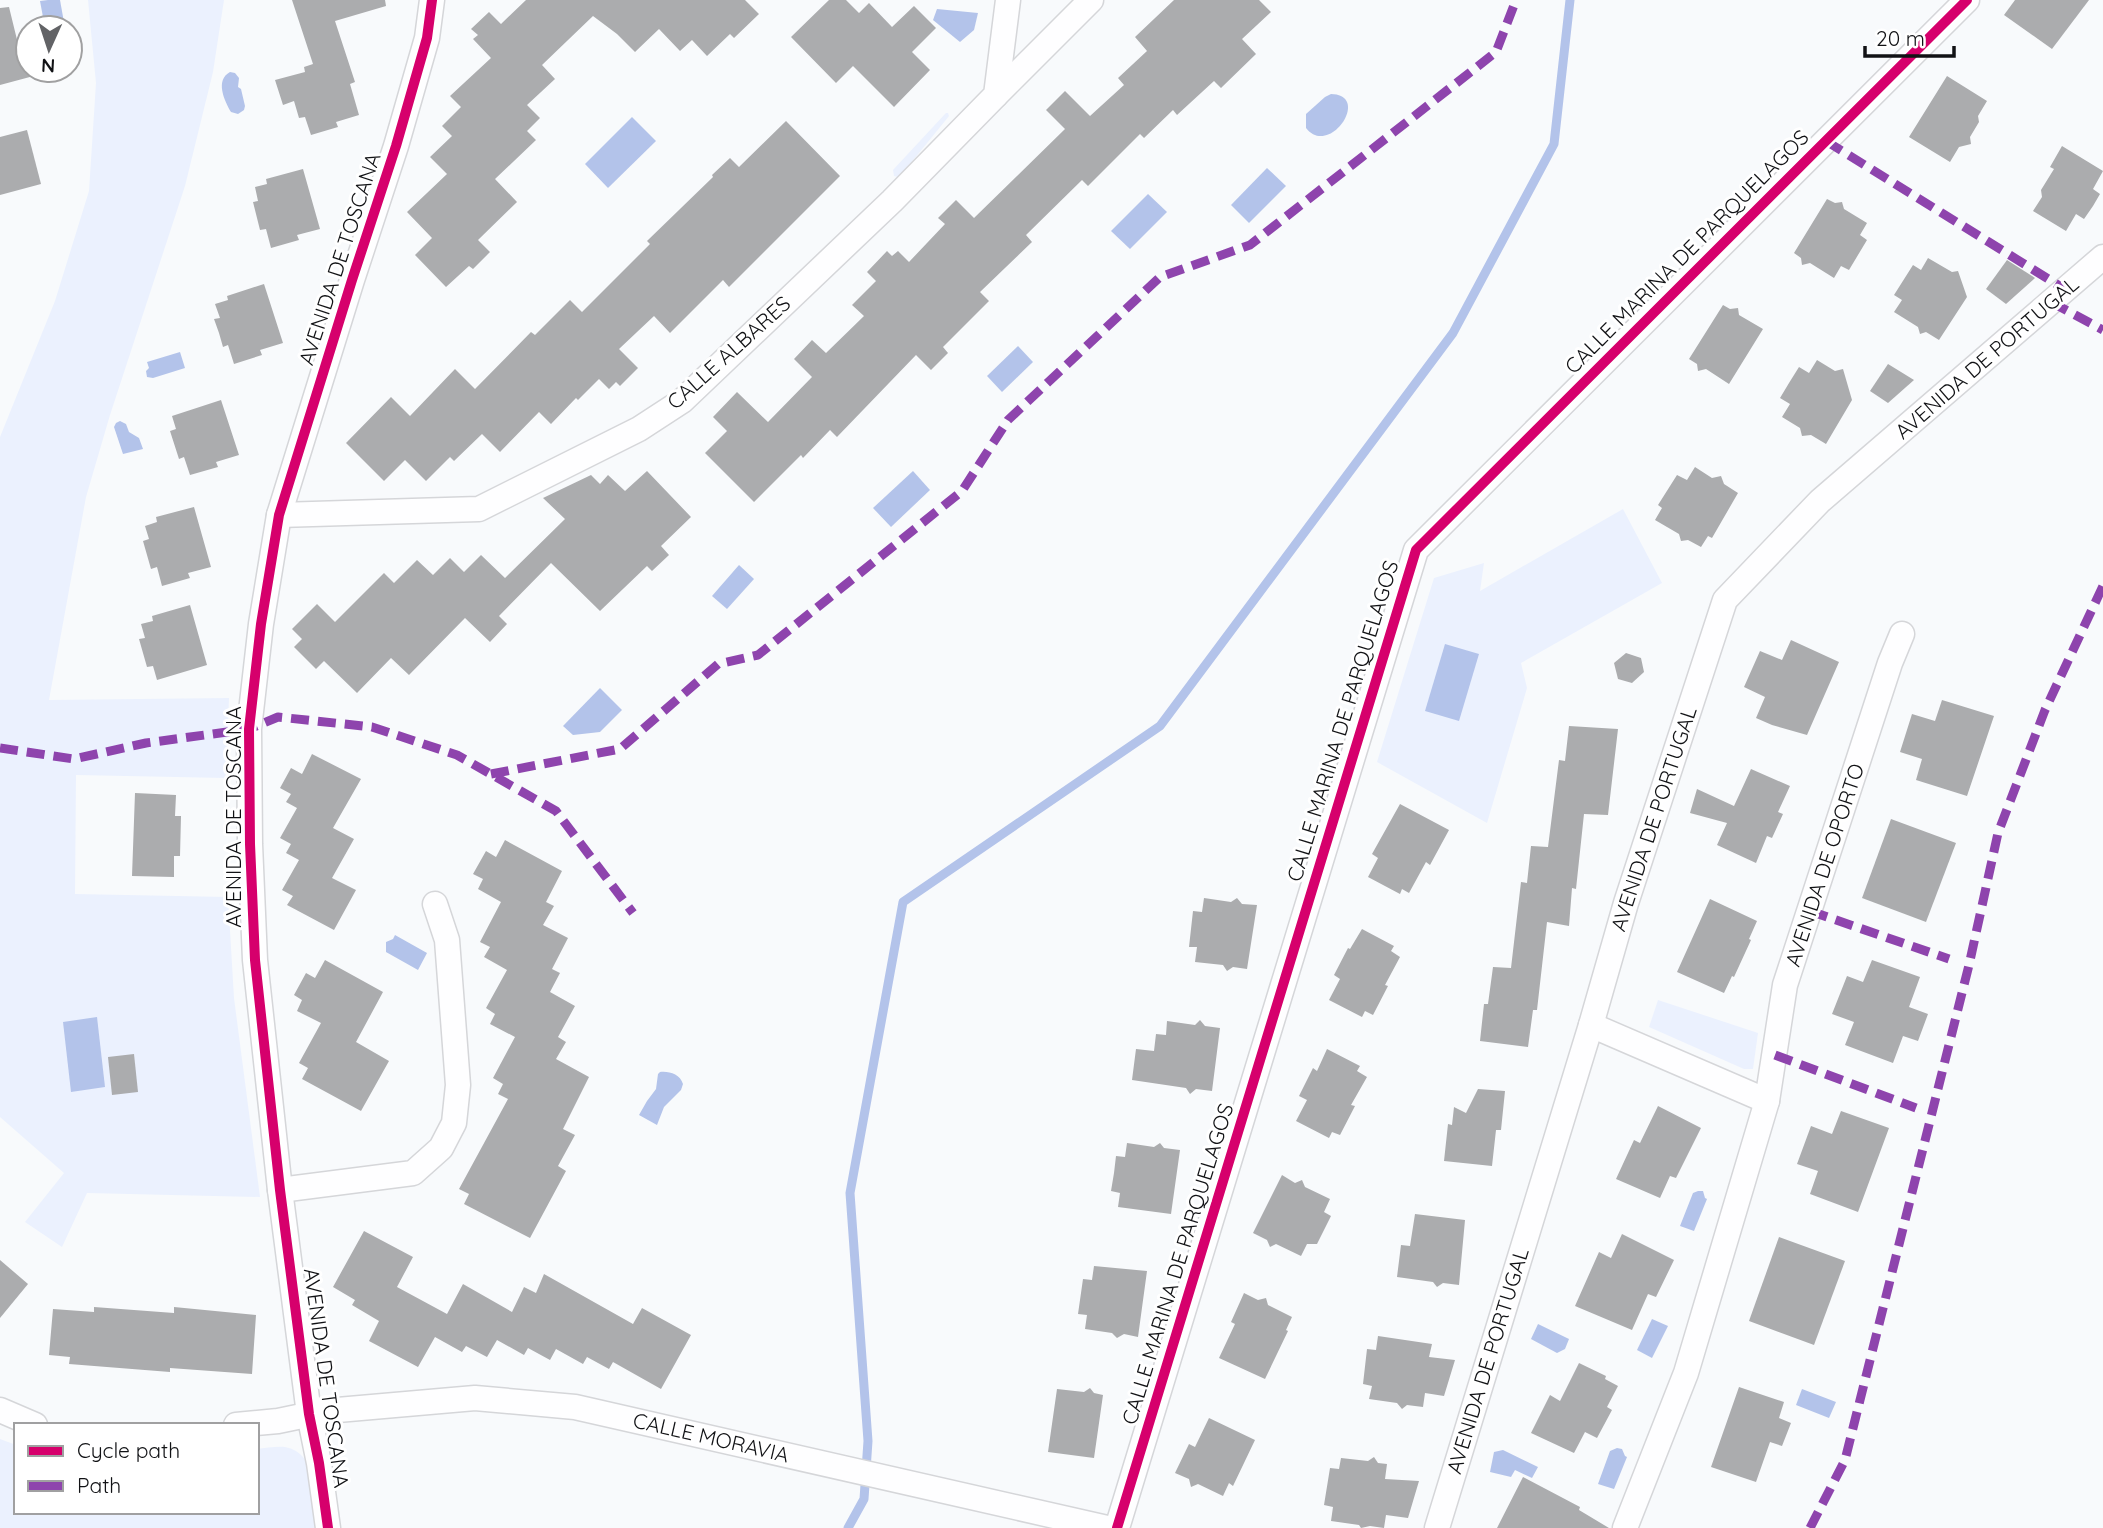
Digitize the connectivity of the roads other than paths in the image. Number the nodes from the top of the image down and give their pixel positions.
1 (432, 0) edge
2 (1008, 0) edge
3 (1091, 0) edge
4 (1967, 0) edge
5 (996, 95) junction
6 (2103, 257) edge
7 (279, 515) junction
8 (1902, 634) dead end
9 (435, 904) dead end
10 (1591, 1025) junction
11 (1767, 1101) junction
12 (280, 1190) junction
13 (0, 1410) edge
14 (309, 1414) junction
15 (30, 1423) edge
16 (257, 1423) edge
17 (328, 1528) edge
18 (1107, 1528) edge
19 (1118, 1528) edge
20 (1437, 1528) edge
21 (1625, 1528) edge

1 - 7 street, AVENIDA DE TOSCANA
2 - 5 street
3 - 5 street, CALLE ALBARES
4 - 19 street, CALLE MARINA DE PARQUELAGOS
5 - 7 street, CALLE ALBARES
6 - 10 street, AVENIDA DE PORTUGAL
7 - 12 street, AVENIDA DE TOSCANA
8 - 11 street, AVENIDA DE OPORTO
9 - 12 street
10 - 11 street
10 - 20 street, AVENIDA DE PORTUGAL
11 - 21 street, AVENIDA DE OPORTO
12 - 14 street, AVENIDA DE TOSCANA
13 - 15 street
14 - 16 street, CALLE MORAVIA
14 - 17 street, AVENIDA DE TOSCANA
14 - 18 street, CALLE MORAVIA

